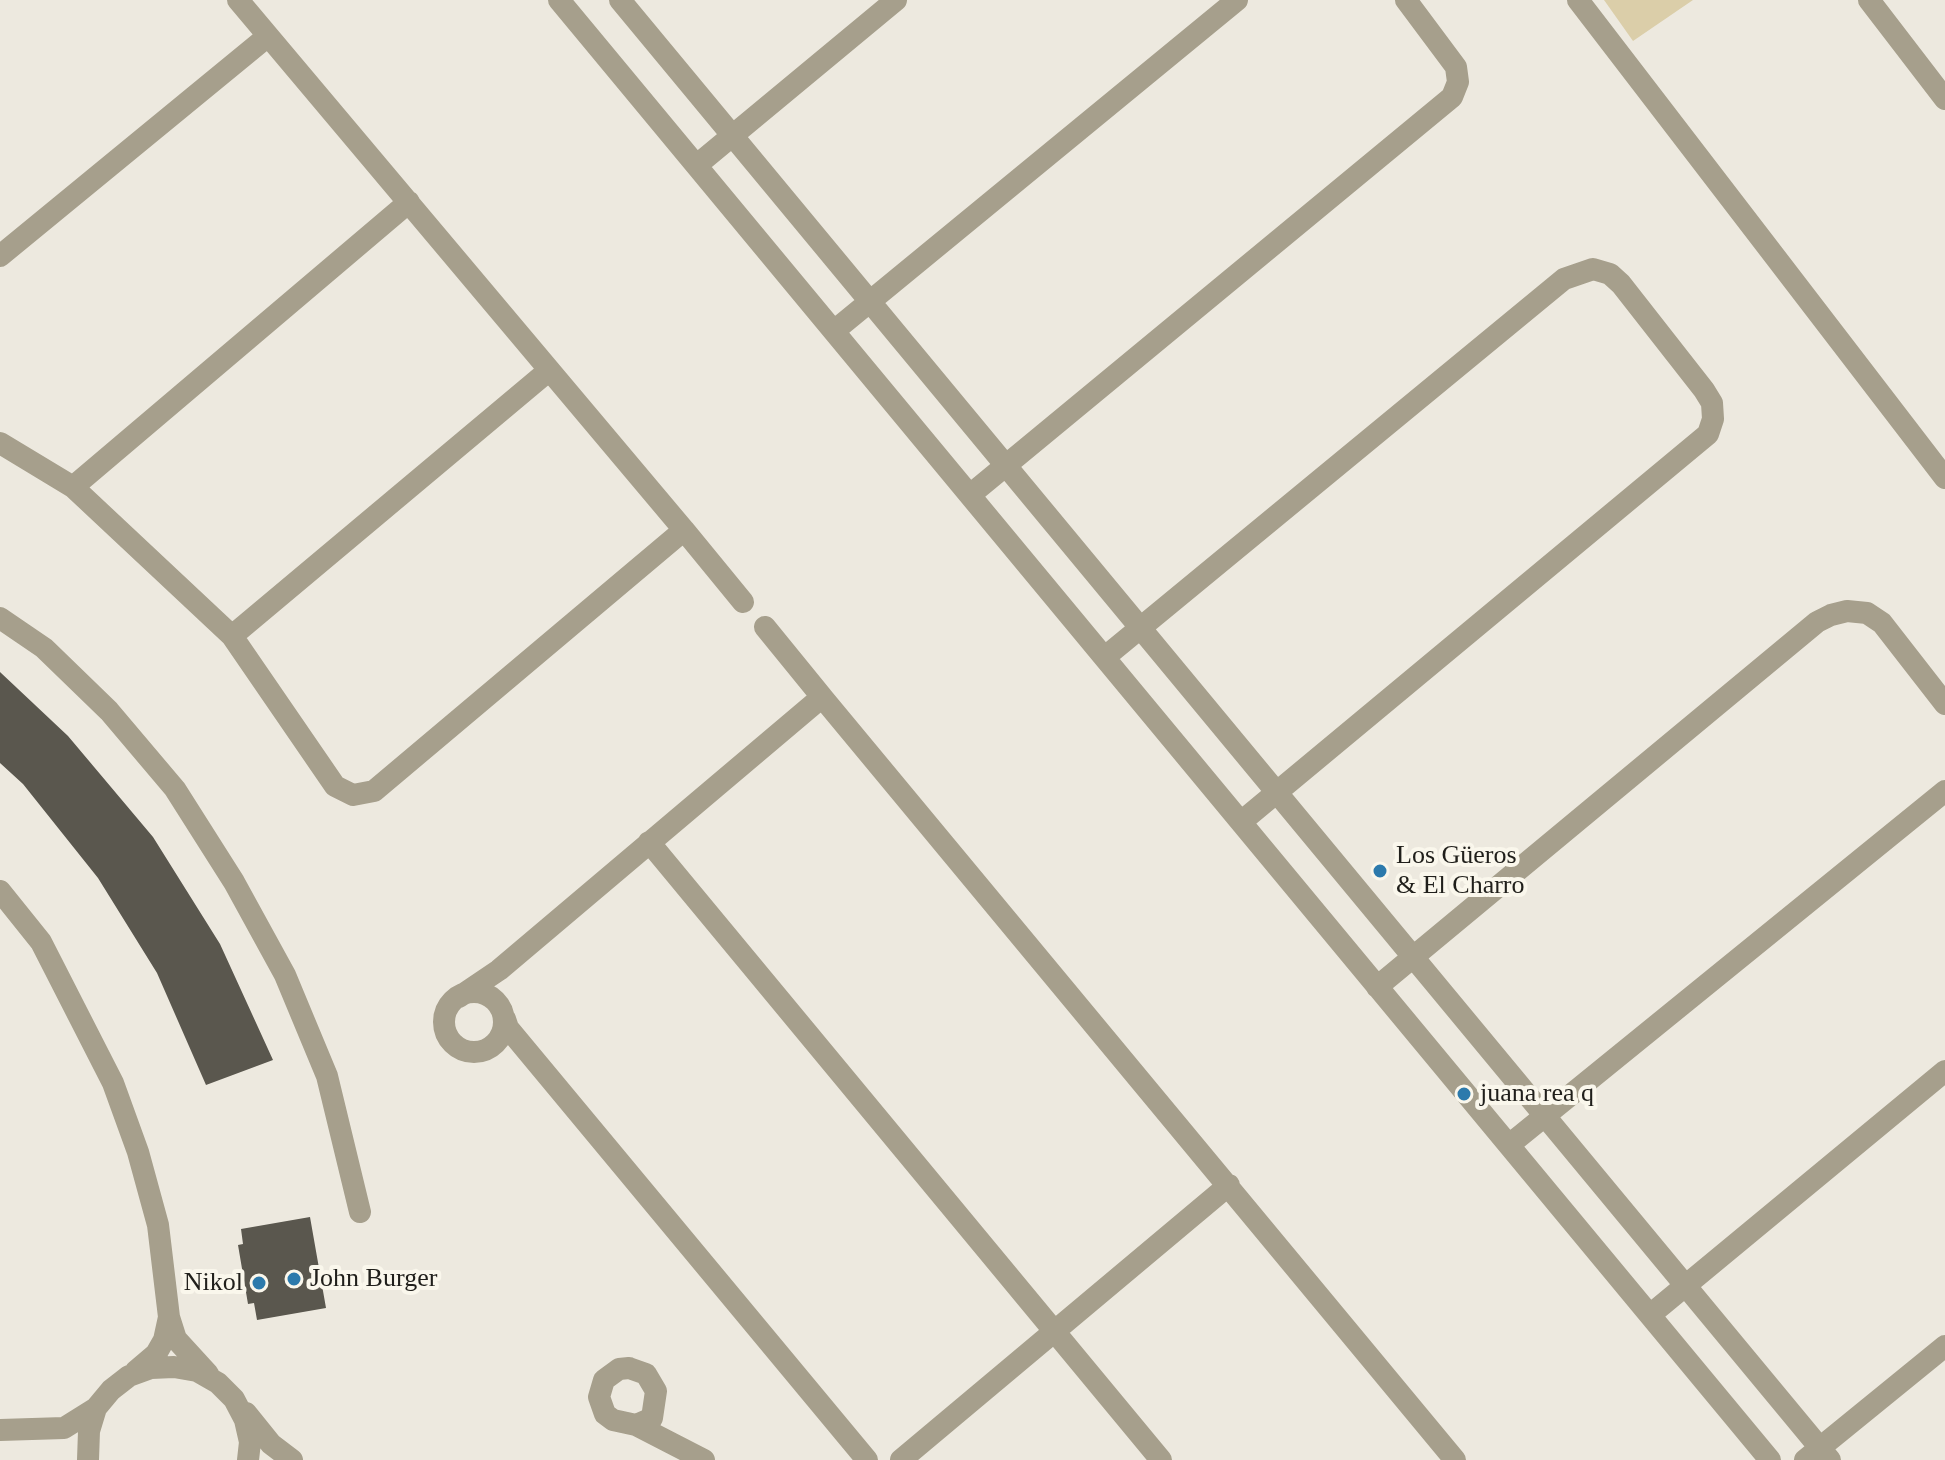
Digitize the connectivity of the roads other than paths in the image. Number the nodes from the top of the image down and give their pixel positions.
1 (238, 0) edge
2 (620, 0) edge
3 (896, 0) edge
4 (1237, 0) edge
5 (1406, 0) edge
6 (1578, 0) edge
7 (1869, 0) edge
8 (562, 1) edge
9 (268, 36) junction
10 (1945, 99) edge
11 (732, 135) junction
12 (697, 165) junction
13 (409, 202) junction
14 (0, 256) edge
15 (870, 302) junction
16 (834, 331) junction
17 (547, 372) junction
18 (0, 443) edge
19 (1005, 465) junction
20 (1945, 478) edge
21 (73, 487) junction
22 (970, 495) junction
23 (684, 530) junction
24 (743, 602) dead end
25 (0, 618) edge
26 (765, 627) dead end
27 (1140, 628) junction
28 (232, 636) junction
29 (1105, 657) junction
30 (822, 697) junction
31 (1945, 704) edge
32 (1945, 791) edge
33 (1276, 792) junction
34 (1241, 822) junction
35 (649, 842) junction
36 (0, 891) edge
37 (1413, 957) junction
38 (499, 970) junction
39 (1377, 987) junction
40 (459, 997) junction
41 (503, 1014) junction
42 (473, 1053) junction
43 (540, 1065) junction
44 (1945, 1071) edge
45 (1546, 1117) junction
46 (1509, 1145) junction
47 (1229, 1185) junction
48 (360, 1212) dead end
49 (1685, 1285) junction
50 (1650, 1315) junction
51 (169, 1317) junction
52 (1052, 1331) junction
53 (1945, 1346) edge
54 (129, 1376) junction
55 (218, 1383) junction
56 (234, 1399) junction
57 (96, 1408) junction
58 (636, 1425) dead end
59 (0, 1430) edge
60 (1818, 1456) edge
61 (88, 1460) edge
62 (248, 1460) edge
63 (292, 1460) edge
64 (704, 1460) edge
65 (867, 1460) edge
66 (901, 1460) edge
67 (1161, 1460) edge
68 (1455, 1460) edge
69 (1770, 1460) edge

1 - 9 street
2 - 11 street
3 - 11 street
4 - 15 street
5 - 19 street
6 - 20 street
7 - 10 street
8 - 12 street
9 - 13 street
9 - 14 street
11 - 12 street
11 - 15 street
12 - 16 street
13 - 17 street
13 - 21 street
15 - 16 street
15 - 19 street
16 - 22 street
17 - 23 street
17 - 28 street
18 - 21 street
19 - 22 street
19 - 27 street
21 - 28 street
22 - 29 street
23 - 24 street
23 - 28 street
25 - 48 street
26 - 30 street
27 - 29 street
27 - 33 street
27 - 33 street
29 - 34 street
30 - 35 street
30 - 47 street
31 - 37 street
32 - 45 street
33 - 34 street
33 - 37 street
34 - 39 street
35 - 38 street
35 - 52 street
36 - 51 street
37 - 39 street
37 - 45 street
38 - 40 street
38 - 41 street
39 - 46 street
40 - 41 street
40 - 42 street
41 - 42 street
41 - 43 street
42 - 43 street
43 - 65 street
44 - 49 street
45 - 46 street
45 - 49 street
46 - 50 street
47 - 52 street
47 - 68 street
49 - 50 street
49 - 60 street
50 - 69 street
51 - 54 street
51 - 55 street
52 - 66 street
52 - 67 street
53 - 60 street
54 - 55 street
54 - 57 street
55 - 56 street
56 - 62 street
56 - 63 street
57 - 59 street
57 - 61 street
58 - 64 street

